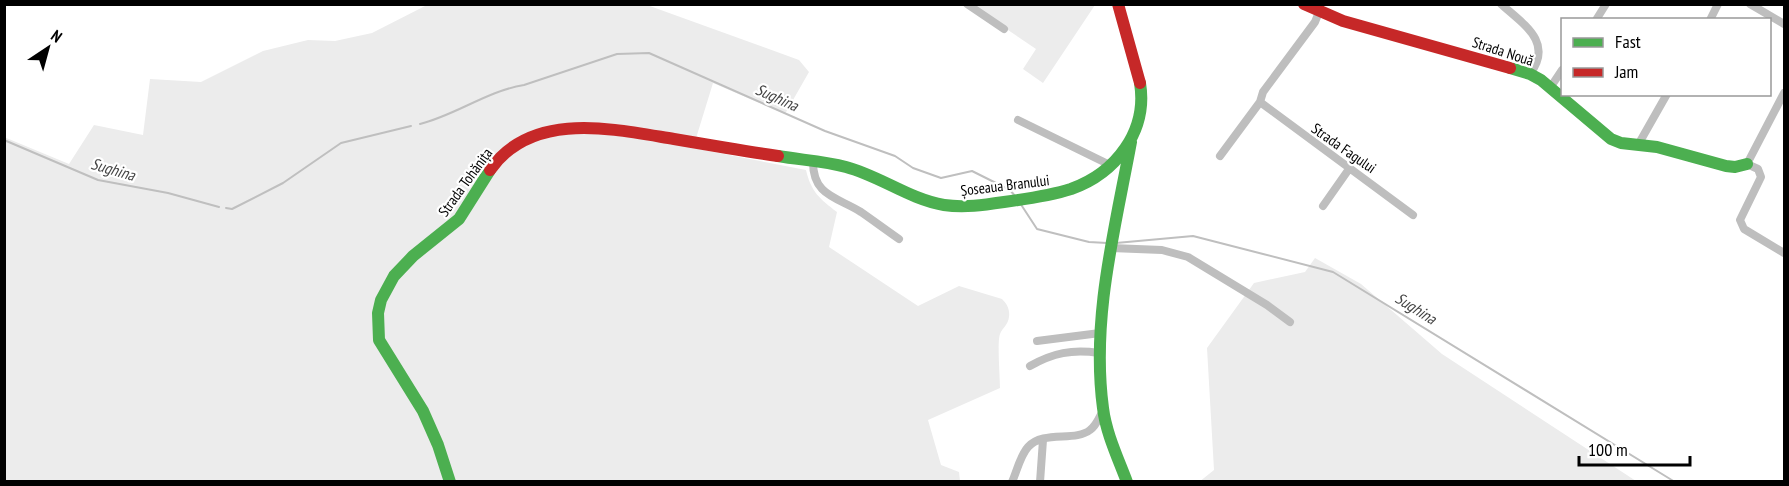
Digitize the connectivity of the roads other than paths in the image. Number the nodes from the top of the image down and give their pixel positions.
1 (967, 4) edge
2 (1118, 4) edge
3 (1304, 4) edge
4 (1501, 4) edge
5 (1606, 4) edge
6 (1718, 4) edge
7 (1756, 6) edge
8 (1319, 12) junction
9 (1597, 18) edge
10 (1711, 18) edge
11 (1785, 24) edge
12 (1004, 29) dead end
13 (1561, 73) edge
14 (1530, 74) junction
15 (1550, 88) junction
16 (1785, 93) edge
17 (1666, 96) edge
18 (1260, 102) junction
19 (1018, 120) dead end
20 (1131, 138) junction
21 (1638, 145) junction
22 (762, 154) joint
23 (1220, 156) dead end
24 (813, 162) junction
25 (1747, 164) junction
26 (1110, 165) junction
27 (1349, 169) junction
28 (1323, 206) dead end
29 (1413, 215) dead end
30 (899, 239) dead end
31 (1111, 248) junction
32 (1784, 252) edge
33 (1290, 322) dead end
34 (1100, 333) junction
35 (1037, 340) dead end
36 (1099, 353) junction
37 (1030, 366) dead end
38 (1103, 410) junction
39 (1043, 440) junction
40 (450, 482) edge
41 (1012, 482) edge
42 (1040, 482) edge
43 (1127, 482) edge

1 - 12 street
2 - 20 main road, Șoseaua Branului
3 - 8 main road, Strada Nouă
4 - 14 street
5 - 9 street
6 - 10 street
7 - 11 street
8 - 14 main road, Strada Nouă
8 - 18 street
13 - 15 street
14 - 15 main road, Strada Nouă
15 - 21 main road, Strada Nouă
16 - 25 street
17 - 21 street
18 - 23 street
18 - 27 street, Strada Fagului
19 - 26 street
20 - 26 main road, Șoseaua Branului
20 - 31 main road, Șoseaua Branului
21 - 25 main road, Strada Nouă
22 - 24 main road, Șoseaua Branului
22 - 40 main road, Strada Tohănița
24 - 26 main road, Șoseaua Branului
24 - 30 street
25 - 32 street
27 - 28 street
27 - 29 street, Strada Fagului
31 - 33 street
31 - 34 main road, Șoseaua Branului
34 - 35 street
34 - 36 main road, Șoseaua Branului
36 - 37 street
36 - 38 main road, Șoseaua Branului
38 - 39 street
38 - 43 main road, Șoseaua Branului
39 - 41 street
39 - 42 street

